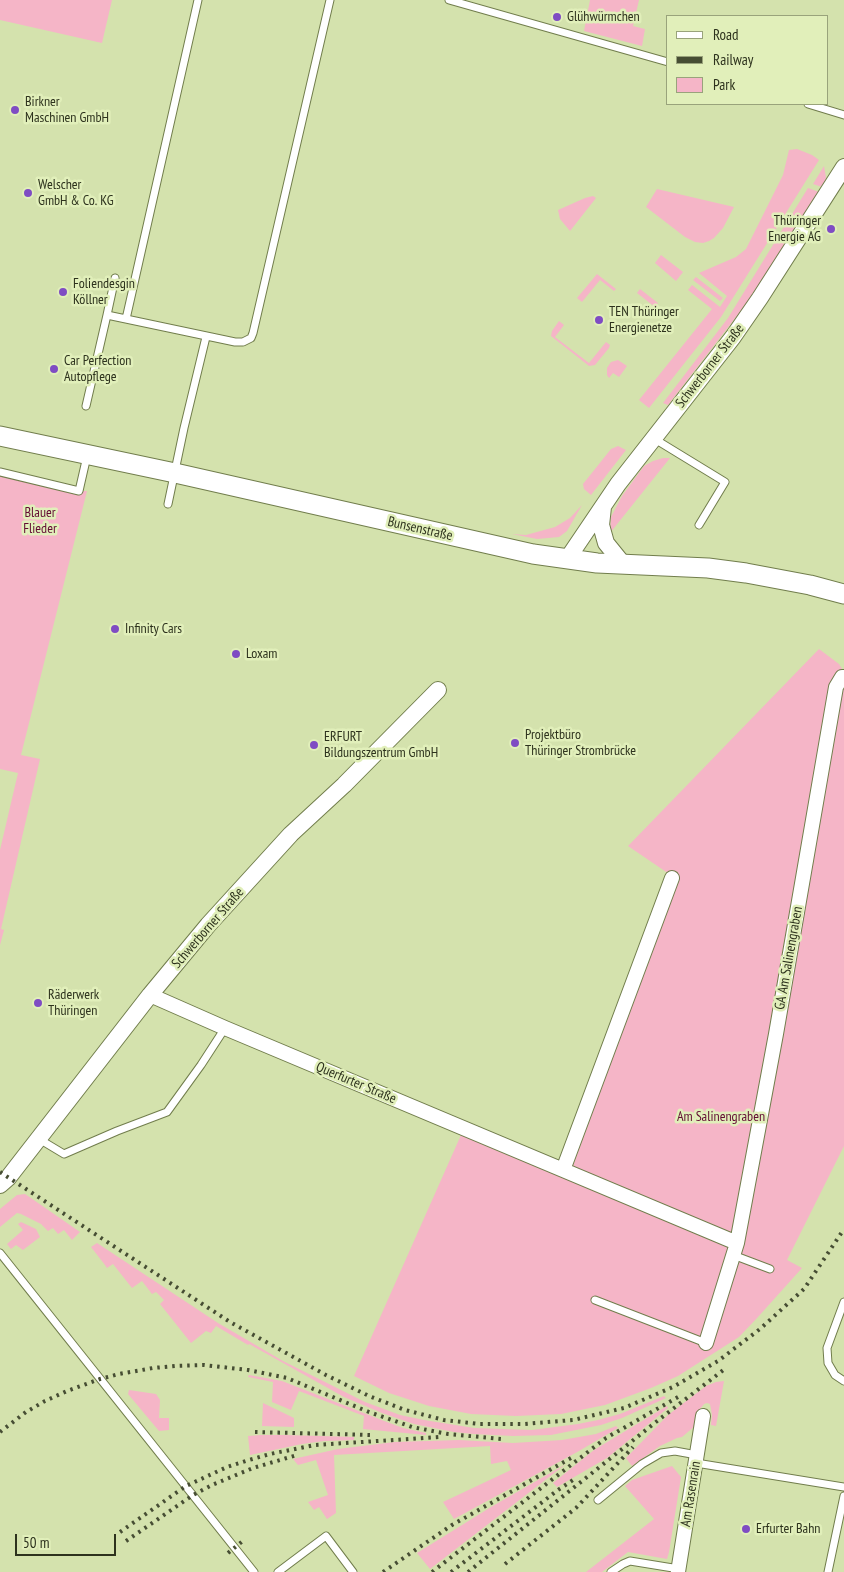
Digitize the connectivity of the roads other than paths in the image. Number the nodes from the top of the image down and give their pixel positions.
1 (198, 0) edge
2 (330, 0) edge
3 (449, 0) edge
4 (666, 61) edge
5 (811, 105) edge
6 (844, 115) edge
7 (844, 167) edge
8 (115, 278) dead end
9 (107, 315) junction
10 (126, 319) junction
11 (206, 337) junction
12 (86, 406) dead end
13 (0, 436) edge
14 (653, 438) junction
15 (87, 456) junction
16 (0, 472) edge
17 (175, 473) junction
18 (168, 504) dead end
19 (603, 507) junction
20 (699, 525) dead end
21 (568, 558) junction
22 (623, 564) junction
23 (839, 592) edge
24 (844, 677) edge
25 (438, 690) dead end
26 (672, 878) dead end
27 (150, 995) junction
28 (225, 1028) junction
29 (39, 1138) junction
30 (563, 1170) junction
31 (0, 1185) edge
32 (735, 1249) junction
33 (0, 1253) edge
34 (770, 1269) dead end
35 (595, 1300) dead end
36 (844, 1302) edge
37 (706, 1343) joint
38 (844, 1381) edge
39 (703, 1416) dead end
40 (696, 1459) junction
41 (844, 1486) edge
42 (844, 1496) edge
43 (598, 1500) dead end
44 (678, 1571) edge
45 (254, 1572) edge
46 (278, 1572) edge
47 (353, 1572) edge
48 (611, 1572) edge
49 (828, 1572) edge

1 - 10 lane
2 - 11 lane
3 - 4 lane
5 - 6 lane
7 - 14 street, Schwerborner Straße
8 - 9 lane
9 - 10 lane
9 - 12 lane
10 - 11 lane
11 - 17 lane
13 - 15 main road, Bunsenstraße
14 - 19 street, Schwerborner Straße
14 - 20 lane
15 - 16 lane
15 - 17 main road, Bunsenstraße
17 - 18 lane
17 - 21 main road, Bunsenstraße
19 - 21 street, Schwerborner Straße
19 - 22 street
21 - 22 main road, Bunsenstraße
22 - 23 main road, Bunsenstraße
24 - 32 street, GA Am Salinengraben
25 - 27 street, Schwerborner Straße
26 - 30 street
27 - 28 street, Querfurter Straße
27 - 29 street, Schwerborner Straße
28 - 29 lane
28 - 30 street, Querfurter Straße
29 - 31 street, Schwerborner Straße
30 - 32 street
32 - 34 lane
32 - 37 street, GA Am Salinengraben
33 - 45 lane
35 - 37 lane, GA Am Salinengraben
36 - 38 lane
39 - 40 street, Am Rasenrain
40 - 41 lane
40 - 43 lane
40 - 44 street, Am Rasenrain
42 - 49 lane
44 - 48 lane
46 - 47 lane

